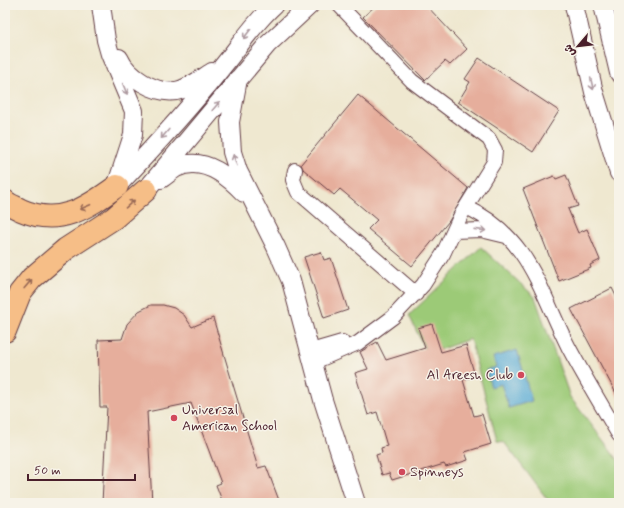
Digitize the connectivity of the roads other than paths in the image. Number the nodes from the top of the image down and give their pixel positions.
1 (101, 5) edge
2 (274, 5) edge
3 (310, 5) edge
4 (339, 5) edge
5 (574, 5) edge
6 (603, 5) edge
7 (106, 40) junction
8 (223, 66) junction
9 (619, 73) edge
10 (238, 79) junction
11 (295, 170) dead end
12 (619, 173) edge
13 (117, 186) junction
14 (146, 190) junction
15 (5, 201) edge
16 (466, 207) junction
17 (256, 208) junction
18 (454, 231) junction
19 (506, 236) junction
20 (416, 294) junction
21 (5, 331) edge
22 (313, 357) junction
23 (619, 435) edge
24 (356, 503) edge

1 - 7 street
2 -> 8 street
3 - 10 street
4 - 16 street
5 -> 12 street
6 - 9 street
7 - 8 street
7 -> 13 street
8 -> 13 street
14 -> 10 street
17 -> 10 street
11 - 20 street
13 -> 15 highway
14 - 17 street
21 -> 14 highway
16 - 18 street
16 - 19 street
17 - 22 street
18 -> 19 street
18 - 20 street
19 - 23 street
20 - 22 street
22 - 24 street

